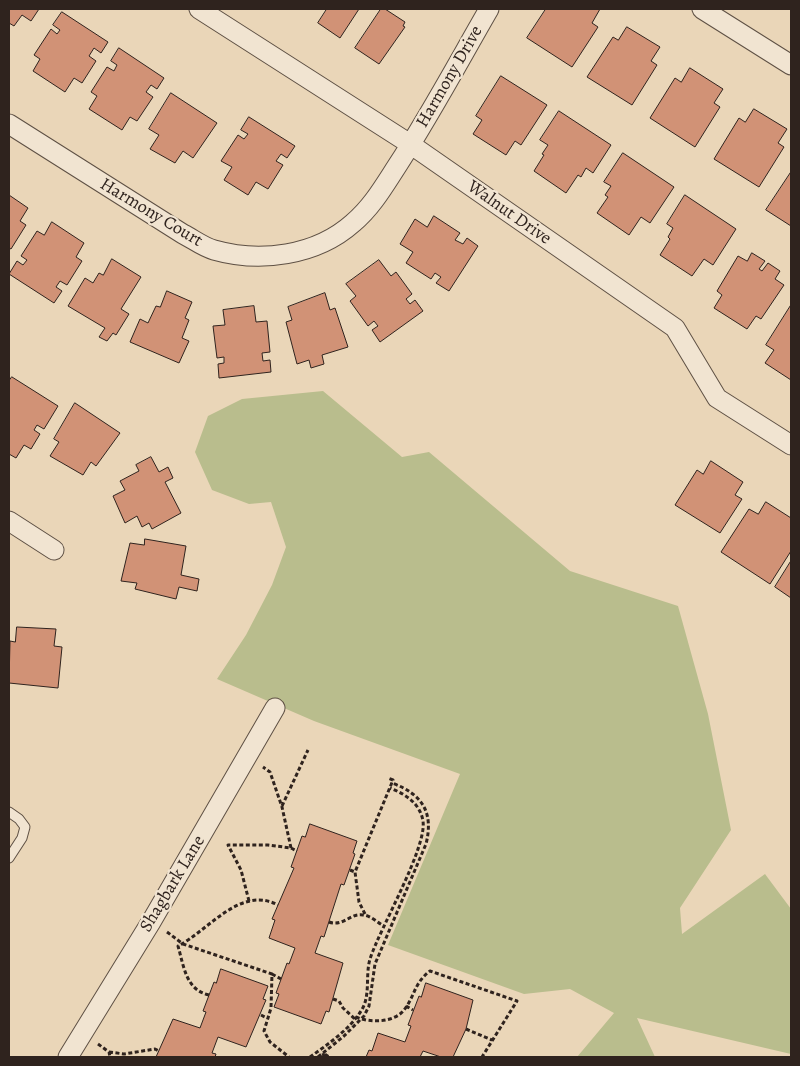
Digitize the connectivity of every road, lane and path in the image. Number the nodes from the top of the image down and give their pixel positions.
1 (199, 9) edge
2 (489, 9) edge
3 (702, 9) edge
4 (791, 65) edge
5 (9, 124) edge
6 (410, 144) junction
7 (791, 445) edge
8 (9, 521) edge
9 (54, 550) dead end
10 (275, 708) dead end
11 (308, 750) dead end
12 (270, 772) dead end
13 (388, 778) dead end
14 (392, 782) junction
15 (390, 788) junction
16 (282, 807) junction
17 (9, 812) edge
18 (291, 848) junction
19 (297, 851) dead end
20 (9, 858) edge
21 (350, 870) dead end
22 (355, 872) junction
23 (249, 901) junction
24 (278, 905) dead end
25 (365, 914) junction
26 (151, 922) junction
27 (329, 922) dead end
28 (384, 926) junction
29 (182, 944) junction
30 (272, 974) junction
31 (281, 979) dead end
32 (209, 996) dead end
33 (333, 999) dead end
34 (406, 1006) junction
35 (414, 1010) dead end
36 (261, 1015) dead end
37 (267, 1018) junction
38 (356, 1018) junction
39 (361, 1019) junction
40 (466, 1029) dead end
41 (492, 1040) junction
42 (159, 1050) dead end
43 (109, 1052) dead end
44 (324, 1055) edge
45 (68, 1057) edge
46 (289, 1057) edge
47 (310, 1057) edge
48 (318, 1057) edge
49 (329, 1057) edge
50 (482, 1057) edge

1 - 6 street, Walnut Drive
2 - 6 street, Harmony Drive
3 - 4 street
5 - 6 street, Harmony Court
6 - 7 street, Walnut Drive
8 - 9 street
10 - 26 street, Shagbark Lane
11 - 16 path
12 - 16 path
13 - 14 path
14 - 15 path
14 - 39 path
15 - 22 path
15 - 28 path
16 - 18 path
17 - 20 lane
18 - 19 path
18 - 23 path
21 - 22 path
22 - 25 path
23 - 24 path
23 - 29 path
25 - 27 path
25 - 28 path
26 - 29 path
26 - 45 street, Shagbark Lane
28 - 38 path
29 - 30 path
29 - 32 path
30 - 31 path
30 - 37 path
33 - 38 path
34 - 35 path
34 - 39 path
34 - 41 path
36 - 37 path
37 - 46 path
38 - 39 path
38 - 47 path
39 - 44 path
40 - 41 path
41 - 50 path
42 - 43 path
44 - 48 path
44 - 49 path

